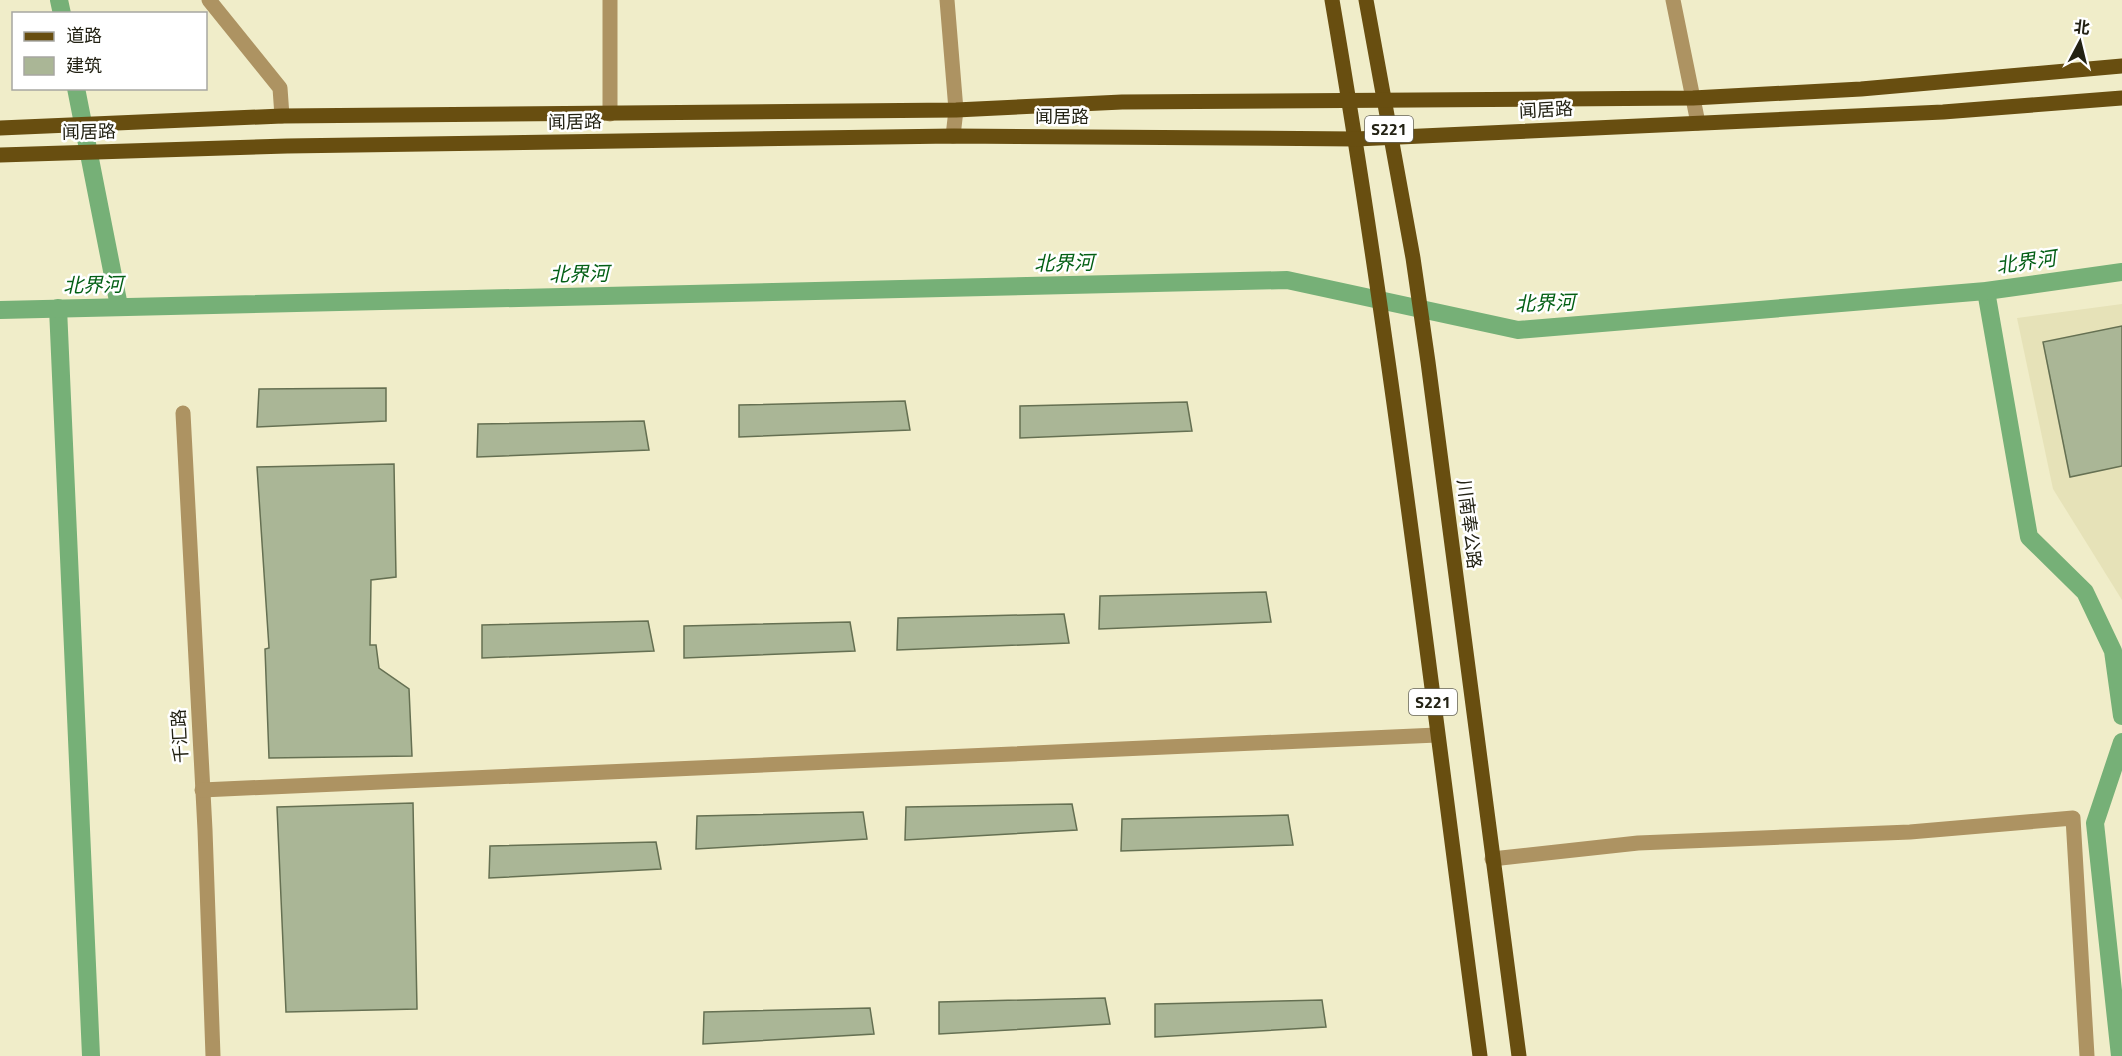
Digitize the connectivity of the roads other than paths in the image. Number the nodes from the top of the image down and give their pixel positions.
1 (209, 0) edge
2 (610, 0) edge
3 (947, 0) edge
4 (1332, 0) edge
5 (1366, 0) edge
6 (1673, 0) edge
7 (2122, 66) edge
8 (1693, 98) junction
9 (2122, 98) edge
10 (1349, 100) junction
11 (1384, 101) junction
12 (956, 110) junction
13 (610, 114) junction
14 (282, 116) junction
15 (1698, 123) junction
16 (0, 128) edge
17 (952, 136) junction
18 (1390, 136) junction
19 (1356, 139) junction
20 (0, 155) edge
21 (183, 413) dead end
22 (1437, 735) junction
23 (202, 790) junction
24 (1492, 859) junction
25 (213, 1056) edge
26 (1480, 1056) edge
27 (1519, 1056) edge
28 (2086, 1056) edge

1 - 14 street
2 - 13 street
3 - 12 street
4 - 10 main road, S221
5 - 11 main road, 川南奉公路 / S221
6 - 8 street
7 - 8 main road
8 - 11 main road
8 - 15 street
9 - 15 main road, 闻居路
10 - 11 main road
10 - 12 main road
10 - 19 main road, S221
11 - 18 main road, 川南奉公路 / S221
12 - 13 main road
12 - 17 street
13 - 14 main road
14 - 16 main road
15 - 18 main road, 闻居路
17 - 19 main road, 闻居路
17 - 20 main road, 闻居路
18 - 19 main road, 闻居路
18 - 24 main road, 川南奉公路 / S221
19 - 22 main road, S221
21 - 23 street, 千汇路
22 - 23 street
22 - 26 main road, S221
23 - 25 street, 千汇路
24 - 27 main road, 川南奉公路 / S221
24 - 28 street

